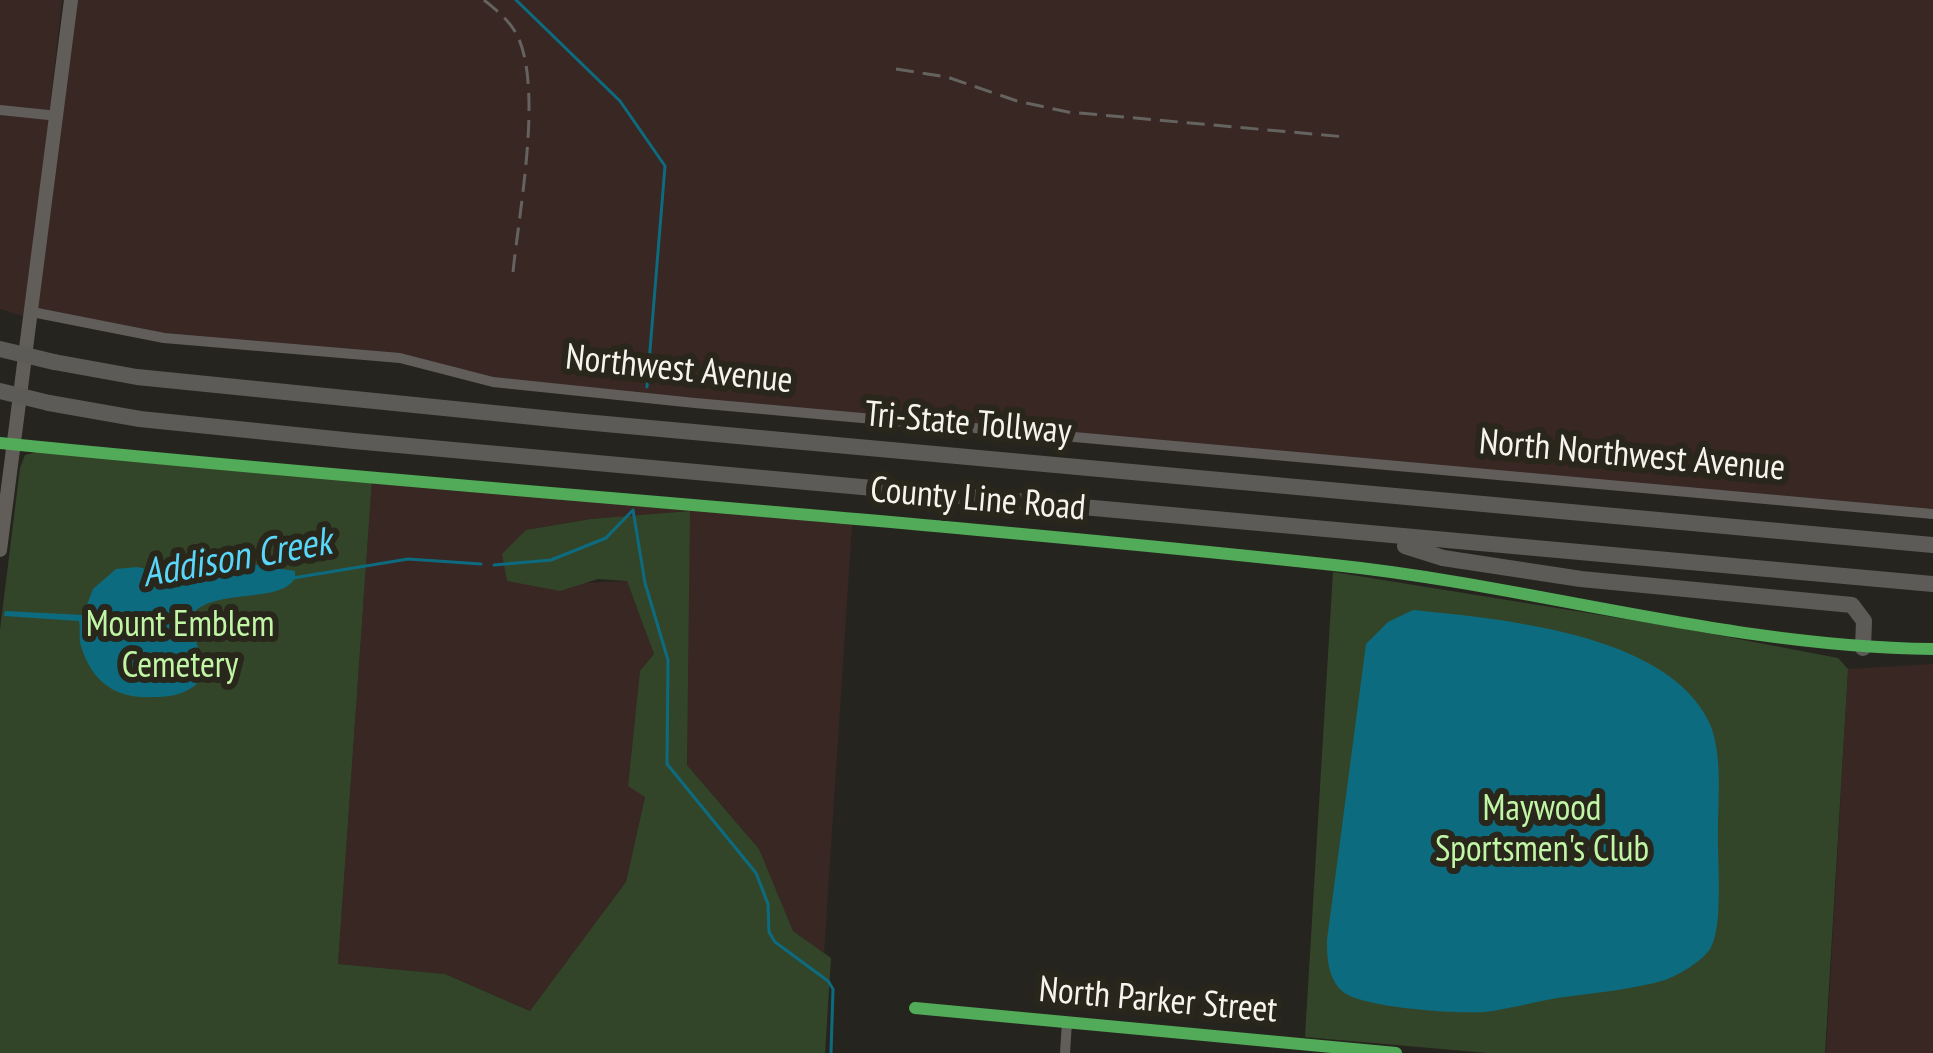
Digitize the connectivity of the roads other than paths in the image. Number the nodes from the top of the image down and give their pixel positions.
1 (71, 0) edge
2 (0, 110) edge
3 (58, 116) junction
4 (32, 312) junction
5 (0, 350) edge
6 (0, 391) edge
7 (7, 444) edge
8 (1325, 458) joint
9 (1933, 514) edge
10 (1376, 536) junction
11 (1933, 545) edge
12 (0, 550) edge
13 (1933, 584) edge
14 (1863, 648) junction
15 (1933, 649) edge
16 (915, 1008) dead end
17 (1067, 1022) junction
18 (1307, 1049) edge
19 (1065, 1053) edge
20 (1396, 1053) edge

1 - 3 main road
2 - 3 street
3 - 4 main road
4 - 7 main road
4 - 8 street, Northwest Avenue
5 - 11 highway, Tri-State Tollway, bridge
6 - 10 highway, Tri-State Tollway, bridge
7 - 12 main road
7 - 14 street, County Line Road
8 - 9 street, North Northwest Avenue
10 - 13 highway, Tri-State Tollway
10 - 14 highway
14 - 15 street, County Line Road
16 - 17 street, North Parker Street
17 - 18 street, North Parker Street
17 - 19 street
18 - 20 street, North Parker Street

